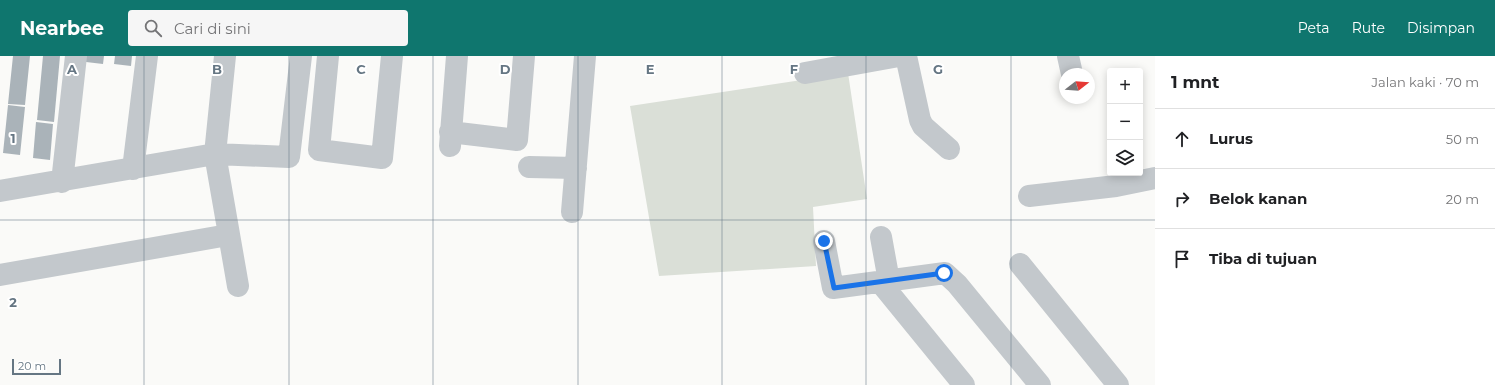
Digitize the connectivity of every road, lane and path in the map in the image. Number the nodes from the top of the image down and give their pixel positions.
1 (76, 56) edge
2 (147, 56) edge
3 (225, 56) edge
4 (301, 56) edge
5 (328, 56) edge
6 (392, 56) edge
7 (457, 56) edge
8 (524, 56) edge
9 (585, 56) edge
10 (899, 56) edge
11 (906, 56) edge
12 (1068, 56) edge
13 (1071, 68) edge
14 (805, 73) dead end
15 (948, 149) dead end
16 (215, 154) junction
17 (529, 167) dead end
18 (576, 168) junction
19 (133, 169) junction
20 (1155, 178) edge
21 (62, 182) junction
22 (0, 192) edge
23 (1029, 196) dead end
24 (572, 212) dead end
25 (228, 235) junction
26 (881, 237) dead end
27 (824, 241) dead end
28 (1020, 264) dead end
29 (0, 275) edge
30 (884, 281) junction
31 (238, 286) dead end
32 (1111, 383) edge
33 (964, 385) edge
34 (1040, 385) edge

1 - 21 street
2 - 19 street
3 - 16 street
4 - 16 street
5 - 6 street
7 - 8 street
9 - 18 street
10 - 14 street
11 - 15 street
12 - 13 street
16 - 19 street
16 - 25 street
17 - 18 street
18 - 24 street
19 - 21 street
20 - 23 street
21 - 22 street
25 - 29 street
25 - 31 street
26 - 30 street
27 - 30 street
28 - 32 street
30 - 33 street
30 - 34 street

